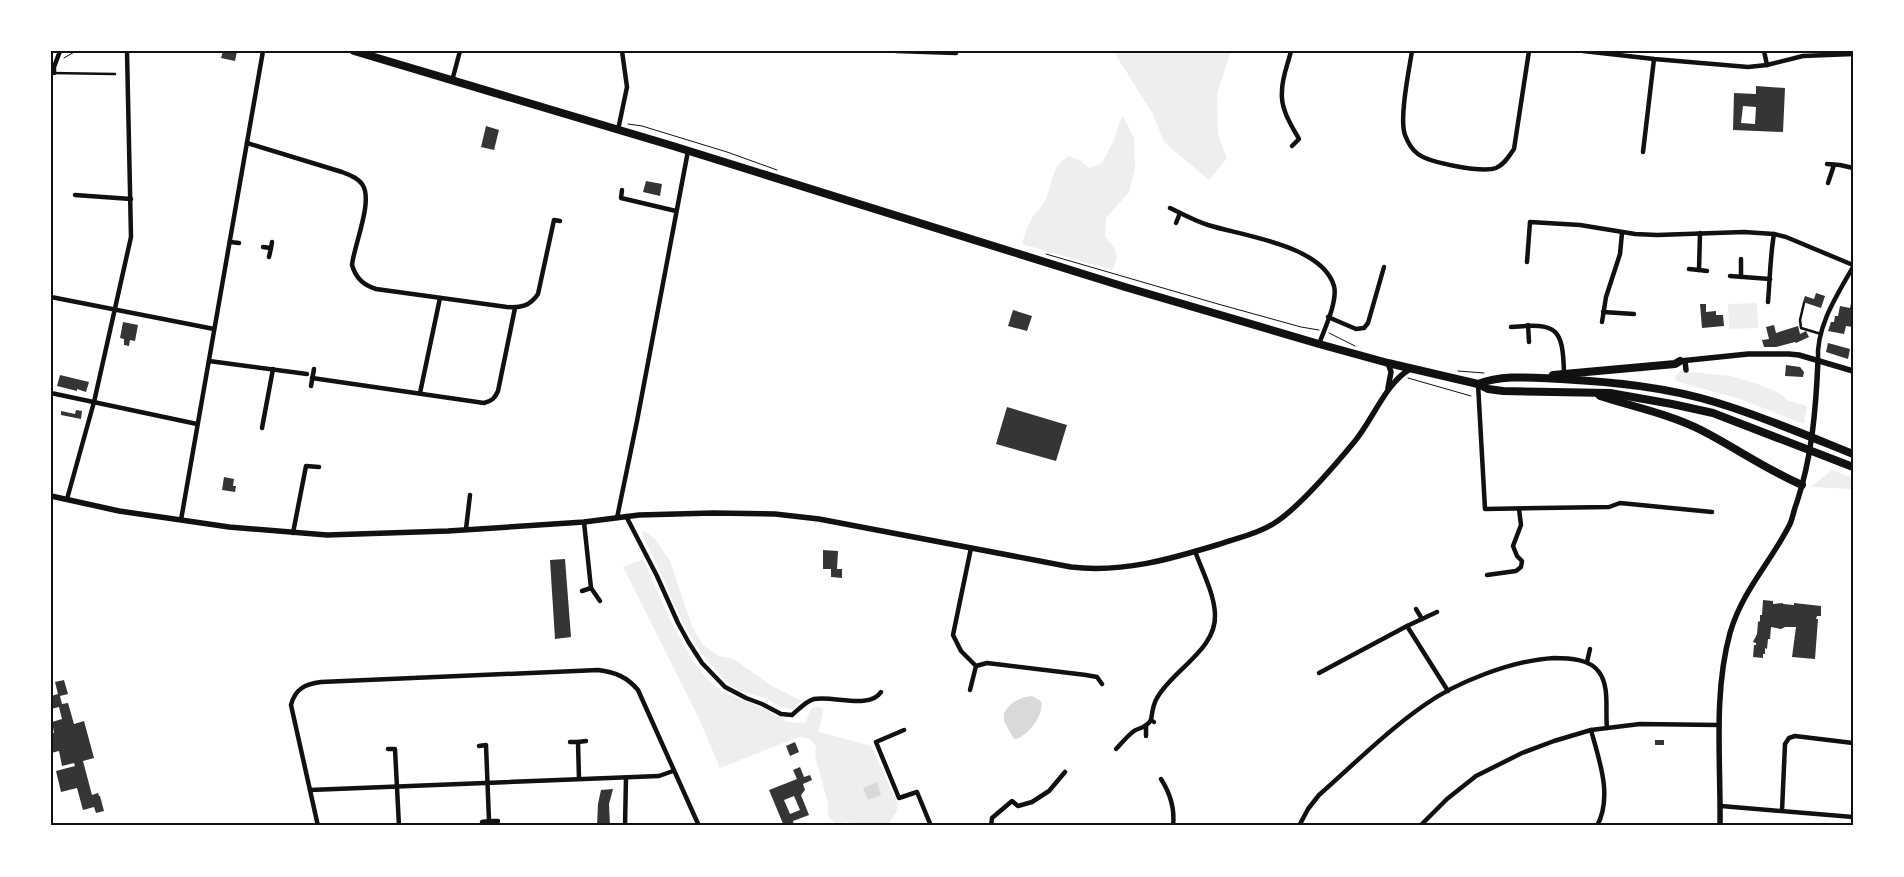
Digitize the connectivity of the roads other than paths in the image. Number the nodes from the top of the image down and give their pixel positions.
1 (60, 51) edge
2 (127, 51) edge
3 (263, 51) edge
4 (354, 51) edge
5 (460, 51) edge
6 (622, 51) edge
7 (896, 51) edge
8 (1291, 51) edge
9 (1412, 51) edge
10 (1529, 51) edge
11 (1583, 51) edge
12 (1764, 51) edge
13 (932, 52) edge
14 (956, 53) dead end
15 (1853, 54) edge
16 (1654, 59) junction
17 (1766, 65) junction
18 (53, 73) edge
19 (115, 74) dead end
20 (452, 81) junction
21 (618, 130) junction
22 (247, 143) junction
23 (1292, 146) dead end
24 (688, 151) junction
25 (1643, 152) dead end
26 (1827, 164) dead end
27 (1834, 164) junction
28 (1853, 168) edge
29 (1828, 183) dead end
30 (622, 190) dead end
31 (75, 195) dead end
32 (131, 199) junction
33 (1170, 208) dead end
34 (676, 211) junction
35 (1180, 213) junction
36 (1530, 215) dead end
37 (548, 219) dead end
38 (554, 220) junction
39 (560, 221) dead end
40 (1530, 222) junction
41 (1176, 223) dead end
42 (1700, 232) junction
43 (1622, 233) junction
44 (1774, 234) junction
45 (230, 242) junction
46 (272, 242) dead end
47 (239, 243) dead end
48 (263, 247) dead end
49 (271, 248) junction
50 (269, 256) dead end
51 (1741, 259) dead end
52 (1528, 262) dead end
53 (1853, 266) edge
54 (1384, 267) dead end
55 (1689, 269) dead end
56 (1699, 270) junction
57 (1708, 270) dead end
58 (1730, 276) dead end
59 (1741, 277) junction
60 (1770, 279) junction
61 (51, 297) edge
62 (440, 298) junction
63 (1768, 302) dead end
64 (1804, 303) dead end
65 (515, 308) junction
66 (115, 309) junction
67 (1603, 312) junction
68 (1634, 314) dead end
69 (1328, 317) junction
70 (1602, 322) dead end
71 (1528, 326) junction
72 (1511, 327) dead end
73 (214, 329) junction
74 (1821, 334) junction
75 (1529, 342) dead end
76 (1319, 344) junction
77 (1818, 360) junction
78 (209, 361) junction
79 (1683, 361) junction
80 (1388, 364) junction
81 (273, 369) junction
82 (314, 369) dead end
83 (1410, 369) junction
84 (1686, 370) dead end
85 (1853, 371) edge
86 (307, 374) dead end
87 (1564, 374) junction
88 (1528, 377) junction
89 (312, 378) junction
90 (1478, 384) junction
91 (311, 386) dead end
92 (1596, 392) junction
93 (51, 393) edge
94 (420, 393) junction
95 (1387, 393) junction
96 (94, 402) junction
97 (197, 424) junction
98 (262, 428) dead end
99 (1853, 454) edge
100 (319, 467) dead end
101 (1853, 467) edge
102 (1802, 485) junction
103 (470, 495) dead end
104 (51, 496) edge
105 (67, 499) junction
106 (1520, 509) junction
107 (1712, 512) dead end
108 (626, 516) junction
109 (616, 518) junction
110 (181, 520) junction
111 (584, 522) junction
112 (466, 529) junction
113 (293, 533) junction
114 (971, 548) junction
115 (1195, 551) junction
116 (1487, 575) dead end
117 (591, 588) junction
118 (582, 590) dead end
119 (600, 601) dead end
120 (1416, 609) dead end
121 (1437, 612) dead end
122 (1422, 619) junction
123 (1407, 626) junction
124 (966, 648) dead end
125 (1590, 649) dead end
126 (961, 651) junction
127 (1587, 662) junction
128 (976, 666) junction
129 (1319, 672) dead end
130 (1102, 684) dead end
131 (970, 690) dead end
132 (1448, 691) junction
133 (881, 692) dead end
134 (1719, 725) junction
135 (1146, 726) junction
136 (1606, 728) junction
137 (904, 730) dead end
138 (1591, 730) junction
139 (1146, 736) dead end
140 (586, 741) dead end
141 (570, 742) dead end
142 (578, 742) junction
143 (1853, 743) edge
144 (486, 745) junction
145 (493, 745) dead end
146 (479, 746) dead end
147 (388, 749) dead end
148 (395, 749) junction
149 (403, 749) dead end
150 (1116, 749) dead end
151 (673, 771) junction
152 (1055, 772) dead end
153 (1065, 772) dead end
154 (1060, 777) junction
155 (626, 778) junction
156 (580, 779) junction
157 (1160, 779) dead end
158 (488, 783) junction
159 (397, 788) junction
160 (310, 790) junction
161 (1721, 806) junction
162 (1782, 811) junction
163 (1853, 817) edge
164 (498, 821) dead end
165 (482, 822) dead end
166 (489, 822) junction
167 (318, 826) edge
168 (399, 826) edge
169 (625, 826) edge
170 (699, 826) edge
171 (931, 826) edge
172 (991, 826) edge
173 (1173, 826) edge
174 (1299, 826) edge
175 (1420, 826) edge
176 (1597, 826) edge
177 (1720, 826) edge

1 - 18 street
2 - 32 street
3 - 22 street
4 - 20 highway
5 - 20 street
6 - 21 street
7 - 13 street
8 - 23 street
9 - 10 street
11 - 16 street
12 - 17 street
13 - 14 street
15 - 17 street
16 - 17 street
16 - 25 street
18 - 19 lane
20 - 21 highway
21 - 24 highway
22 - 45 street
22 - 62 street
24 - 34 street
24 - 76 highway
26 - 27 street
27 - 28 street
27 - 29 street
30 - 34 street
31 - 32 street
32 - 66 street
33 - 35 street
34 - 109 street
35 - 41 street
35 - 69 street
36 - 40 street
37 - 38 street
38 - 39 street
38 - 65 street
40 - 43 street
40 - 52 street
42 - 43 street
42 - 44 street
42 - 56 street
43 - 67 street
44 - 53 street
44 - 60 street
45 - 47 street
45 - 73 street
46 - 49 street
48 - 49 street
49 - 50 street
51 - 59 street
53 - 74 street
54 - 69 street
55 - 56 street
56 - 57 street
58 - 59 street
59 - 60 street
60 - 63 street
61 - 66 street
62 - 65 street
62 - 94 street
64 - 74 lane
65 - 94 street
66 - 73 street
66 - 96 street
67 - 68 street
67 - 70 street
69 - 76 street
71 - 72 street
71 - 75 street
71 - 87 street
73 - 78 street
74 - 77 street
76 - 80 highway
77 - 79 street
77 - 85 street
77 - 102 street
78 - 81 street
78 - 97 street
79 - 84 street
79 - 87 highway
80 - 83 highway
80 - 95 street
81 - 86 street
81 - 98 street
82 - 89 street
83 - 90 highway
83 - 95 street
87 - 88 highway
88 - 90 highway
88 - 99 highway
89 - 91 street
89 - 94 street
90 - 92 highway
90 - 106 street
92 - 101 highway
92 - 102 highway
93 - 96 street
95 - 115 street
96 - 97 street
96 - 105 street
97 - 110 street
100 - 113 street
102 - 134 street
103 - 112 street
104 - 105 street
105 - 110 street
106 - 107 street
106 - 116 street
108 - 109 street
108 - 114 street
108 - 133 street
109 - 111 street
110 - 113 street
111 - 112 street
111 - 117 street
112 - 113 street
114 - 115 street
114 - 126 street
115 - 135 street
117 - 118 street
117 - 119 street
120 - 122 street
121 - 122 street
122 - 123 street
123 - 129 street
123 - 132 street
124 - 126 street
125 - 127 street
126 - 128 street
127 - 132 street
127 - 136 street
128 - 130 street
128 - 131 street
132 - 174 street
134 - 136 street
134 - 161 street
135 - 139 street
135 - 150 street
136 - 138 street
137 - 171 street
138 - 175 street
138 - 176 street
140 - 142 street
141 - 142 street
142 - 156 street
143 - 162 street
144 - 145 street
144 - 146 street
144 - 158 street
147 - 148 street
148 - 149 street
148 - 159 street
151 - 155 street
151 - 160 street
151 - 170 street
152 - 154 street
153 - 154 street
154 - 172 street
155 - 156 street
155 - 169 street
156 - 158 street
157 - 173 street
158 - 159 street
158 - 166 street
159 - 160 street
159 - 168 street
160 - 167 street
161 - 162 street
161 - 177 street
162 - 163 street
164 - 166 street
165 - 166 street

